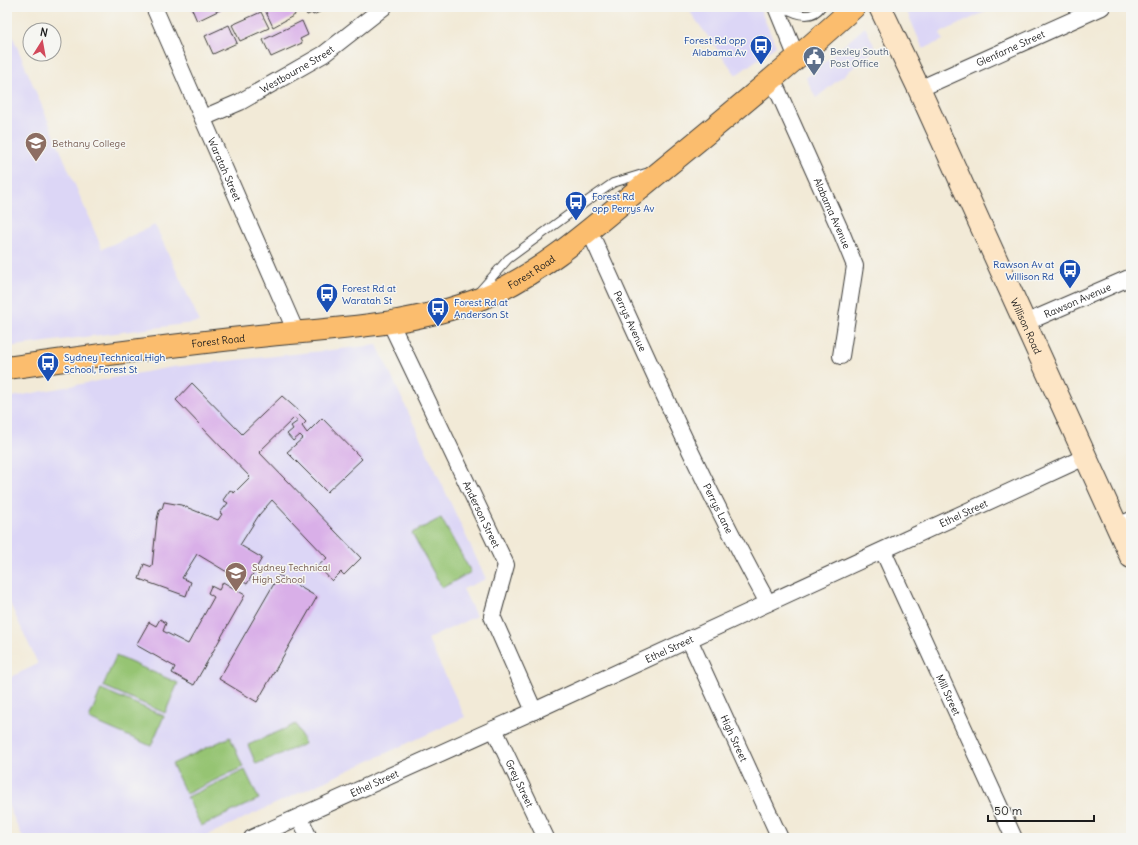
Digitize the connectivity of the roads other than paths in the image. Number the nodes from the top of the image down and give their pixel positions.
1 (154, 7) edge
2 (384, 7) edge
3 (776, 7) edge
4 (783, 7) edge
5 (821, 7) edge
6 (854, 7) edge
7 (880, 7) edge
8 (1102, 7) edge
9 (797, 58) junction
10 (772, 78) junction
11 (920, 89) junction
12 (203, 118) junction
13 (667, 166) junction
14 (589, 230) junction
15 (1131, 277) edge
16 (469, 303) junction
17 (390, 322) junction
18 (1024, 323) junction
19 (296, 332) junction
20 (841, 356) dead end
21 (7, 368) edge
22 (673, 412) joint
23 (1085, 457) junction
24 (1124, 523) edge
25 (883, 551) junction
26 (1131, 557) edge
27 (768, 603) junction
28 (689, 639) junction
29 (534, 711) junction
30 (494, 729) junction
31 (300, 818) junction
32 (252, 838) edge
33 (309, 838) edge
34 (546, 838) edge
35 (780, 838) edge
36 (1014, 838) edge

1 - 12 street, Waratah Street
2 - 12 street, Westbourne Street
3 - 9 street
4 - 5 lane
6 - 9 main road, Forest Road
7 - 11 main road, Willison Road
8 - 11 street, Glenfarne Street
9 - 10 main road, Forest Road
10 - 13 main road, Forest Road
10 - 20 street, Alabama Avenue
11 - 18 main road, Willison Road
12 - 19 street, Waratah Street
13 - 14 main road, Forest Road
13 - 16 lane
14 - 16 main road, Forest Road
14 - 22 street, Perrys Avenue
15 - 18 street, Rawson Avenue
16 - 17 main road, Forest Road
17 - 19 main road, Forest Road
17 - 29 street, Anderson Street
18 - 23 main road, Willison Road
19 - 21 main road, Forest Road
22 - 27 street, Perrys Lane
23 - 24 main road, Willison Road
23 - 25 street, Ethel Street
24 - 26 main road, Willison Road
25 - 27 street, Ethel Street
25 - 36 street, Mill Street
27 - 28 street, Ethel Street
28 - 29 street, Ethel Street
28 - 35 street, High Street
29 - 30 street, Ethel Street
30 - 31 street, Ethel Street
30 - 34 street, Grey Street
31 - 32 street, Ethel Street
31 - 33 street

